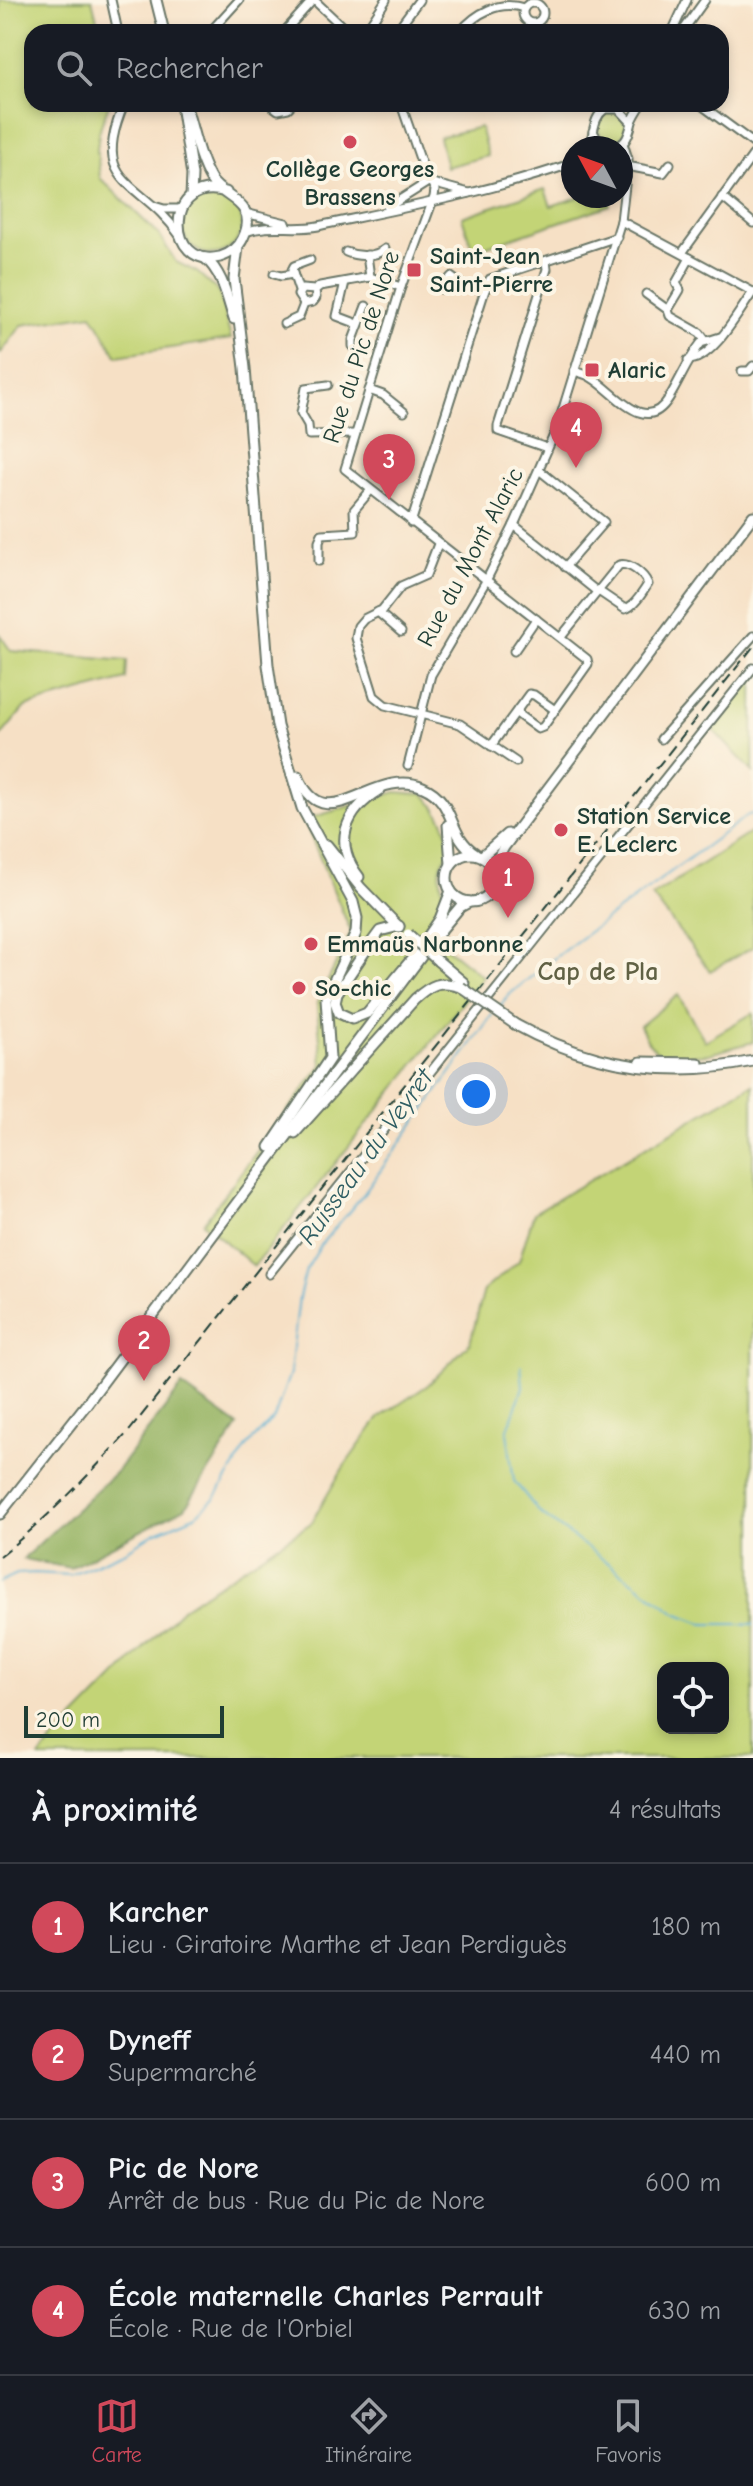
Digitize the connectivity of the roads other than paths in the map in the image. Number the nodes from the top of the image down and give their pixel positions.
1 (111, 0) edge
2 (156, 0) edge
3 (239, 0) edge
4 (313, 0) edge
5 (386, 0) edge
6 (419, 0) edge
7 (482, 0) edge
8 (548, 0) edge
9 (687, 0) edge
10 (705, 0) edge
11 (540, 6) junction
12 (524, 8) junction
13 (486, 11) junction
14 (373, 21) junction
15 (535, 23) joint
16 (116, 24) edge
17 (162, 24) edge
18 (217, 24) edge
19 (291, 24) edge
20 (339, 24) edge
21 (371, 24) edge
22 (378, 24) edge
23 (401, 24) edge
24 (468, 24) edge
25 (676, 24) edge
26 (688, 24) edge
27 (120, 112) edge
28 (184, 112) edge
29 (186, 112) edge
30 (404, 112) edge
31 (601, 112) edge
32 (623, 112) edge
33 (638, 112) edge
34 (711, 112) edge
35 (632, 124) junction
36 (593, 131) junction
37 (591, 136) edge
38 (596, 136) edge
39 (628, 136) edge
40 (753, 143) edge
41 (753, 155) edge
42 (670, 164) dead end
43 (561, 167) edge
44 (633, 167) edge
45 (427, 183) junction
46 (226, 192) junction
47 (472, 194) junction
48 (191, 197) junction
49 (722, 197) junction
50 (148, 203) junction
51 (430, 203) junction
52 (622, 208) edge
53 (181, 209) junction
54 (245, 213) junction
55 (378, 213) junction
56 (621, 221) junction
57 (753, 223) edge
58 (296, 226) junction
59 (245, 232) junction
60 (617, 237) junction
61 (181, 238) junction
62 (238, 247) junction
63 (385, 249) dead end
64 (346, 252) dead end
65 (682, 253) junction
66 (367, 255) junction
67 (204, 257) junction
68 (690, 258) junction
69 (310, 260) dead end
70 (546, 261) junction
71 (274, 274) dead end
72 (293, 274) junction
73 (370, 277) junction
74 (345, 282) junction
75 (401, 287) junction
76 (441, 289) dead end
77 (315, 290) junction
78 (485, 290) junction
79 (299, 291) junction
80 (753, 292) edge
81 (646, 294) dead end
82 (304, 304) junction
83 (366, 306) dead end
84 (668, 310) junction
85 (284, 324) dead end
86 (358, 324) junction
87 (239, 334) junction
88 (720, 337) junction
89 (706, 341) junction
90 (353, 346) dead end
91 (688, 360) junction
92 (753, 366) edge
93 (574, 371) junction
94 (742, 371) dead end
95 (328, 385) dead end
96 (369, 390) junction
97 (404, 412) dead end
98 (355, 434) junction
99 (547, 448) junction
100 (539, 470) junction
101 (370, 491) junction
102 (753, 516) edge
103 (411, 523) junction
104 (514, 525) junction
105 (438, 544) junction
106 (319, 561) dead end
107 (565, 567) junction
108 (486, 581) junction
109 (598, 591) junction
110 (378, 612) junction
111 (536, 619) junction
112 (401, 632) dead end
113 (753, 636) edge
114 (561, 637) junction
115 (514, 651) dead end
116 (268, 665) junction
117 (753, 668) edge
118 (615, 696) junction
119 (518, 709) junction
120 (555, 710) junction
121 (421, 714) junction
122 (661, 739) dead end
123 (491, 746) junction
124 (516, 762) dead end
125 (408, 766) dead end
126 (393, 782) junction
127 (295, 785) junction
128 (440, 799) junction
129 (478, 854) junction
130 (451, 864) junction
131 (495, 872) junction
132 (451, 891) junction
133 (469, 902) junction
134 (399, 926) junction
135 (417, 953) junction
136 (462, 985) junction
137 (517, 1023) junction
138 (753, 1058) edge
139 (270, 1147) junction
140 (245, 1190) junction
141 (269, 1274) dead end
142 (0, 1505) edge
143 (0, 1514) edge

1 - 16 street
2 - 17 main road
3 - 18 street
4 - 19 street
4 - 20 street
5 - 14 street
6 - 23 street
7 - 13 street
8 - 11 street
9 - 25 street
10 - 26 street
11 - 12 street
11 - 15 street
12 - 13 street
12 - 15 street
13 - 24 street
14 - 21 street
14 - 22 street
27 - 50 street
28 - 48 main road
29 - 46 main road
30 - 45 street
31 - 36 street
32 - 35 street
33 - 35 street
34 - 40 street
35 - 39 street
36 - 37 street
36 - 38 street
41 - 49 street
42 - 44 street
43 - 47 street
45 - 47 street
45 - 51 street, Rue du Pic de Nore
45 - 55 street
46 - 48 main road
46 - 54 main road
47 - 51 street
48 - 53 main road
49 - 57 street
49 - 65 street
50 - 53 street
50 - 61 street
51 - 55 street
51 - 75 street, Rue du Pic de Nore
52 - 56 street, Rue du Mont Alaric
53 - 61 main road
54 - 58 street
54 - 59 main road
55 - 58 street
56 - 60 street, Rue du Mont Alaric
56 - 65 street
58 - 59 street
59 - 62 main road
60 - 70 street
60 - 93 street, Rue du Mont Alaric
61 - 67 main road
62 - 67 main road
62 - 87 main road
63 - 66 street
64 - 66 street
65 - 68 street
66 - 73 street
67 - 87 main road
68 - 80 street
68 - 84 street
69 - 72 street
70 - 78 street
70 - 99 street
71 - 72 street
72 - 79 street
73 - 74 street
73 - 75 street
74 - 77 street
74 - 86 street
75 - 96 street, Rue du Pic de Nore
76 - 78 street
77 - 79 street
77 - 82 street
78 - 103 street
79 - 82 street
80 - 88 street
81 - 84 street
82 - 85 street
83 - 86 street
84 - 89 street
86 - 90 street
87 - 116 main road
88 - 89 street
88 - 91 street
89 - 91 street
91 - 93 street
92 - 94 street
93 - 99 street, Rue du Mont Alaric
95 - 98 street
96 - 97 street
96 - 98 street, Rue du Pic de Nore
98 - 101 street, Rue du Pic de Nore
99 - 100 street, Rue du Mont Alaric
100 - 104 street, Rue du Mont Alaric
100 - 107 street
101 - 103 street, Rue du Pic de Nore
101 - 106 street
102 - 118 main road
103 - 105 street, Rue du Pic de Nore
104 - 107 street
104 - 108 street, Rue du Mont Alaric
105 - 108 street, Rue du Pic de Nore
105 - 110 street
107 - 109 street
108 - 111 street, Rue du Pic de Nore
108 - 121 street, Rue du Mont Alaric
109 - 109 street
109 - 114 street
110 - 112 street
110 - 121 street
111 - 114 street, Rue du Pic de Nore
111 - 115 street
113 - 122 street
114 - 120 street, Rue du Pic de Nore
116 - 126 main road
116 - 127 main road
117 - 141 street
118 - 129 main road
118 - 131 main road
119 - 120 street
119 - 120 street
119 - 123 street
121 - 123 street
121 - 125 street, Rue du Mont Alaric
123 - 124 street
126 - 128 main road
126 - 134 main road
127 - 134 main road
127 - 139 main road
128 - 129 main road
128 - 130 main road
129 - 130 main road
129 - 131 main road
130 - 132 main road
131 - 133 main road
132 - 133 main road
132 - 135 main road
133 - 140 main road
134 - 135 main road
134 - 136 main road, bridge
135 - 139 main road
136 - 137 main road, bridge
136 - 140 main road
137 - 138 main road
137 - 138 main road
139 - 142 main road
140 - 143 main road

